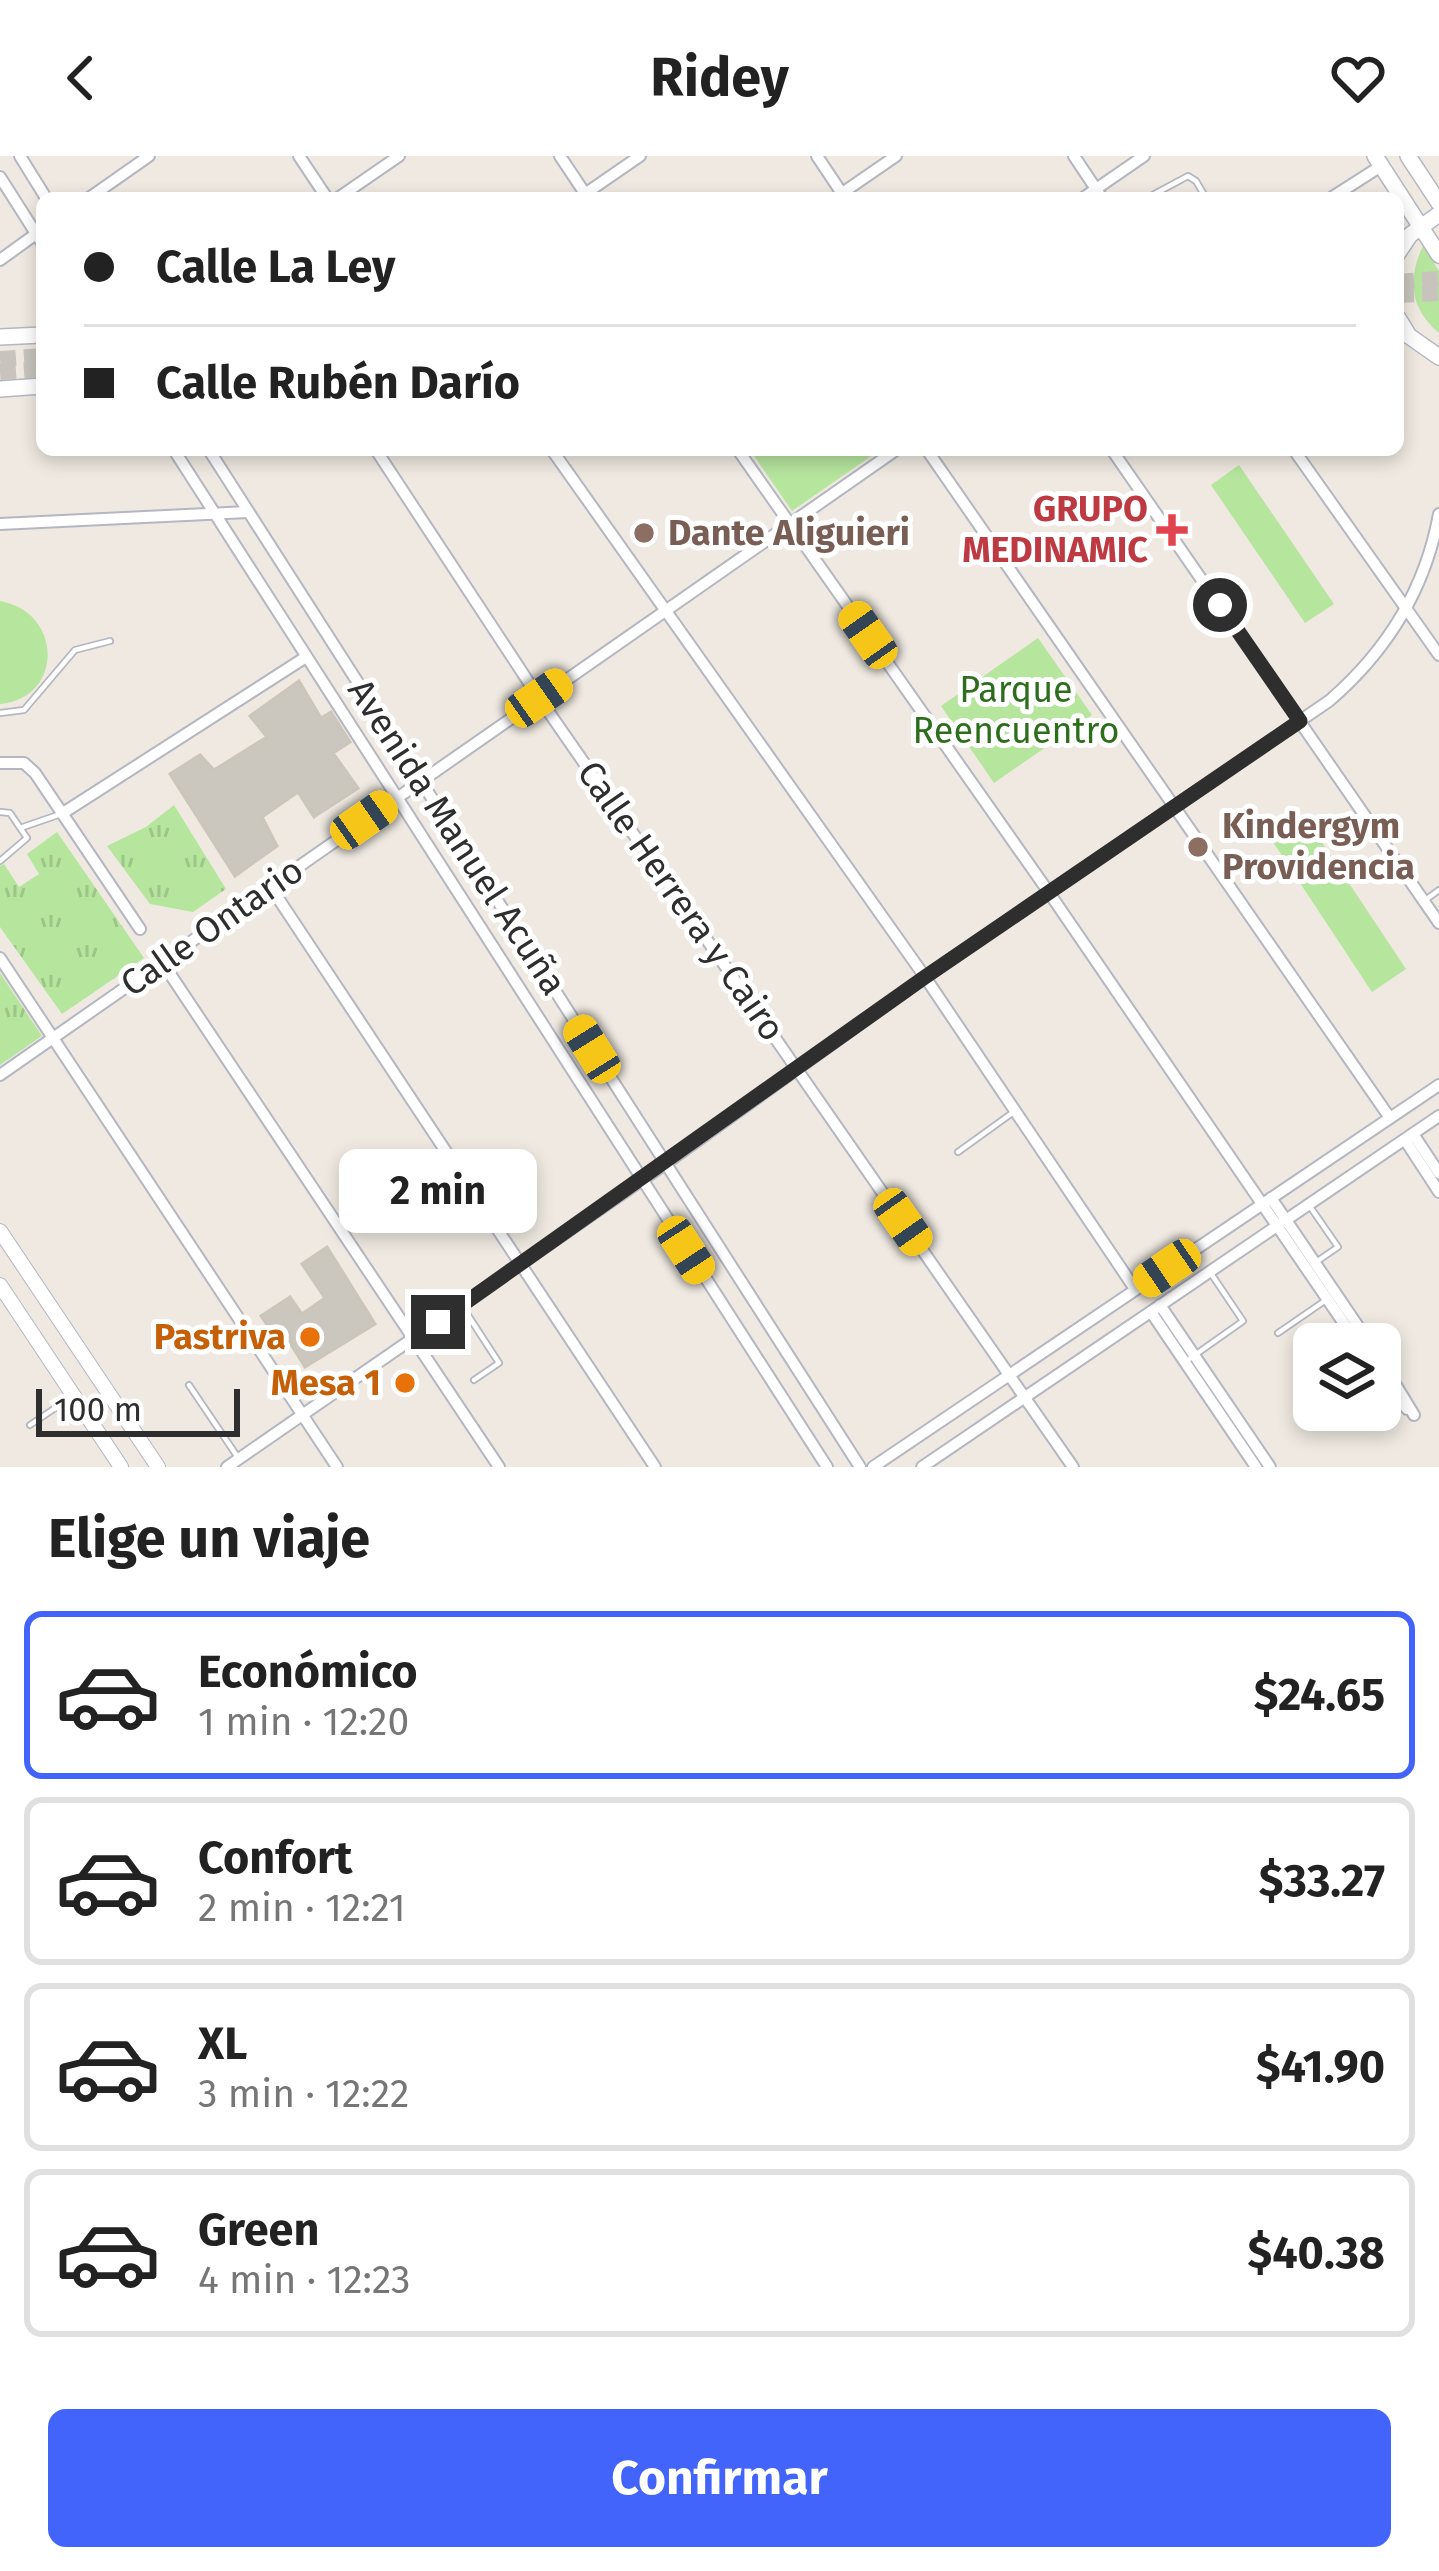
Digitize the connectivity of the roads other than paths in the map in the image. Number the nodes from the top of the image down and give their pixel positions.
1 (20, 156) edge
2 (149, 156) edge
3 (299, 156) edge
4 (398, 156) edge
5 (560, 156) edge
6 (640, 156) edge
7 (817, 156) edge
8 (896, 156) edge
9 (1074, 156) edge
10 (1144, 156) edge
11 (1408, 156) edge
12 (1378, 161) edge
13 (0, 177) edge
14 (42, 192) edge
15 (98, 192) edge
16 (323, 192) edge
17 (347, 192) edge
18 (581, 192) edge
19 (591, 192) edge
20 (838, 192) edge
21 (846, 192) edge
22 (1098, 192) edge
23 (1101, 192) edge
24 (1158, 192) edge
25 (1202, 192) edge
26 (1339, 192) edge
27 (1398, 192) edge
28 (1404, 201) edge
29 (1439, 203) edge
30 (1439, 214) edge
31 (1420, 225) junction
32 (36, 234) edge
33 (36, 241) edge
34 (1404, 245) edge
35 (1439, 255) edge
36 (0, 260) edge
37 (1404, 328) edge
38 (36, 335) edge
39 (2, 338) edge
40 (1437, 360) edge
41 (36, 386) edge
42 (0, 388) edge
43 (178, 456) edge
44 (212, 456) edge
45 (380, 456) edge
46 (556, 456) edge
47 (742, 456) edge
48 (887, 456) edge
49 (931, 456) edge
50 (1116, 456) edge
51 (1298, 456) edge
52 (248, 512) junction
53 (1439, 514) edge
54 (215, 515) junction
55 (0, 524) edge
56 (790, 524) junction
57 (1407, 609) junction
58 (666, 610) junction
59 (110, 641) dead end
60 (1439, 655) edge
61 (306, 657) junction
62 (539, 698) junction
63 (0, 713) edge
64 (1300, 721) junction
65 (0, 763) edge
66 (421, 781) junction
67 (396, 798) junction
68 (1175, 809) junction
69 (0, 812) edge
70 (63, 813) junction
71 (20, 828) junction
72 (0, 861) edge
73 (270, 886) junction
74 (1439, 890) edge
75 (1050, 894) junction
76 (1424, 901) junction
77 (1439, 923) edge
78 (140, 929) dead end
79 (0, 958) edge
80 (162, 962) junction
81 (925, 977) junction
82 (53, 1038) junction
83 (797, 1069) junction
84 (0, 1075) edge
85 (1439, 1085) edge
86 (1016, 1111) junction
87 (1439, 1117) edge
88 (1390, 1118) junction
89 (1409, 1137) junction
90 (958, 1152) dead end
91 (665, 1164) junction
92 (1434, 1172) edge
93 (641, 1180) junction
94 (498, 1183) junction
95 (1439, 1192) edge
96 (478, 1198) junction
97 (1266, 1201) junction
98 (1309, 1204) junction
99 (1281, 1223) junction
100 (0, 1231) edge
101 (521, 1264) junction
102 (1310, 1266) junction
103 (1210, 1272) junction
104 (0, 1285) edge
105 (1136, 1289) junction
106 (1331, 1296) junction
107 (462, 1306) junction
108 (1156, 1309) junction
109 (1346, 1323) edge
110 (1353, 1323) edge
111 (1278, 1333) dead end
112 (414, 1339) junction
113 (1189, 1358) junction
114 (1009, 1374) junction
115 (474, 1380) dead end
116 (189, 1385) dead end
117 (1211, 1390) junction
118 (1401, 1393) edge
119 (74, 1395) junction
120 (1025, 1397) junction
121 (1401, 1400) edge
122 (303, 1416) junction
123 (30, 1425) dead end
124 (239, 1459) junction
125 (122, 1467) edge
126 (158, 1467) edge
127 (227, 1467) edge
128 (337, 1467) edge
129 (499, 1467) edge
130 (655, 1467) edge
131 (827, 1467) edge
132 (860, 1467) edge
133 (873, 1467) edge
134 (922, 1467) edge
135 (1073, 1467) edge
136 (1256, 1467) edge
137 (1270, 1467) edge

1 - 14 street
2 - 15 street
3 - 16 street
4 - 17 street
5 - 18 street
6 - 19 street
7 - 20 street
8 - 21 street
9 - 22 street
10 - 23 street
11 - 29 main road
12 - 26 street
12 - 27 main road
13 - 32 street
24 - 25 lane
28 - 31 main road
30 - 31 main road
31 - 34 main road
31 - 35 main road
33 - 36 street
37 - 40 main road
38 - 39 main road
41 - 42 main road
43 - 54 street, Avenida Manuel Acuña
44 - 52 street, Avenida Manuel Acuña
45 - 62 street, Calle Herrera y Cairo
46 - 58 street
47 - 56 street
48 - 56 street, Calle Ontario
49 - 68 street
50 - 64 street
51 - 57 street
52 - 54 street
52 - 66 street, Avenida Manuel Acuña
53 - 57 street
54 - 55 street
54 - 61 street, Avenida Manuel Acuña
56 - 58 street, Calle Ontario
56 - 75 street
57 - 60 street
57 - 64 street
58 - 62 street, Calle Ontario
58 - 81 street
59 - 63 lane
61 - 67 street, Avenida Manuel Acuña
61 - 70 street
62 - 66 street, Calle Ontario
62 - 83 street, Calle Herrera y Cairo
64 - 68 street
64 - 76 street
65 - 70 street
66 - 67 street, Calle Ontario
66 - 91 street, Avenida Manuel Acuña
67 - 73 street, Calle Ontario
67 - 93 street, Avenida Manuel Acuña
68 - 75 street
68 - 88 street
69 - 71 lane
70 - 71 lane
70 - 78 street
71 - 72 lane
73 - 80 street, Calle Ontario
73 - 96 street
74 - 76 lane
75 - 81 street
75 - 97 street
76 - 77 street
79 - 82 street
80 - 82 street, Calle Ontario
80 - 112 street
81 - 83 street
81 - 86 street
82 - 84 street, Calle Ontario
82 - 122 street
83 - 91 street
83 - 114 street, Calle Herrera y Cairo
85 - 88 street
86 - 90 lane
86 - 105 street
87 - 89 street
88 - 97 street
89 - 92 street
89 - 98 street
91 - 93 street
91 - 132 street, Avenida Manuel Acuña
92 - 95 street
93 - 101 street
93 - 131 street, Avenida Manuel Acuña
94 - 94 lane
94 - 96 lane
96 - 101 street
97 - 99 street
97 - 105 street
98 - 99 street
98 - 102 lane
99 - 102 street
99 - 103 street
100 - 126 street
101 - 107 street
101 - 130 street
102 - 106 street
103 - 108 street
103 - 113 lane
104 - 119 street
105 - 114 street
106 - 109 street
106 - 110 street
106 - 111 lane
107 - 112 street
107 - 115 lane
108 - 113 street
108 - 120 street
112 - 122 street
112 - 129 street
113 - 117 street
114 - 120 street, Calle Herrera y Cairo
114 - 133 street
116 - 124 lane
117 - 136 street
117 - 137 street
118 - 121 street
119 - 123 lane
119 - 125 street
120 - 134 street
120 - 135 street, Calle Herrera y Cairo
122 - 124 street
122 - 128 street
124 - 127 street

